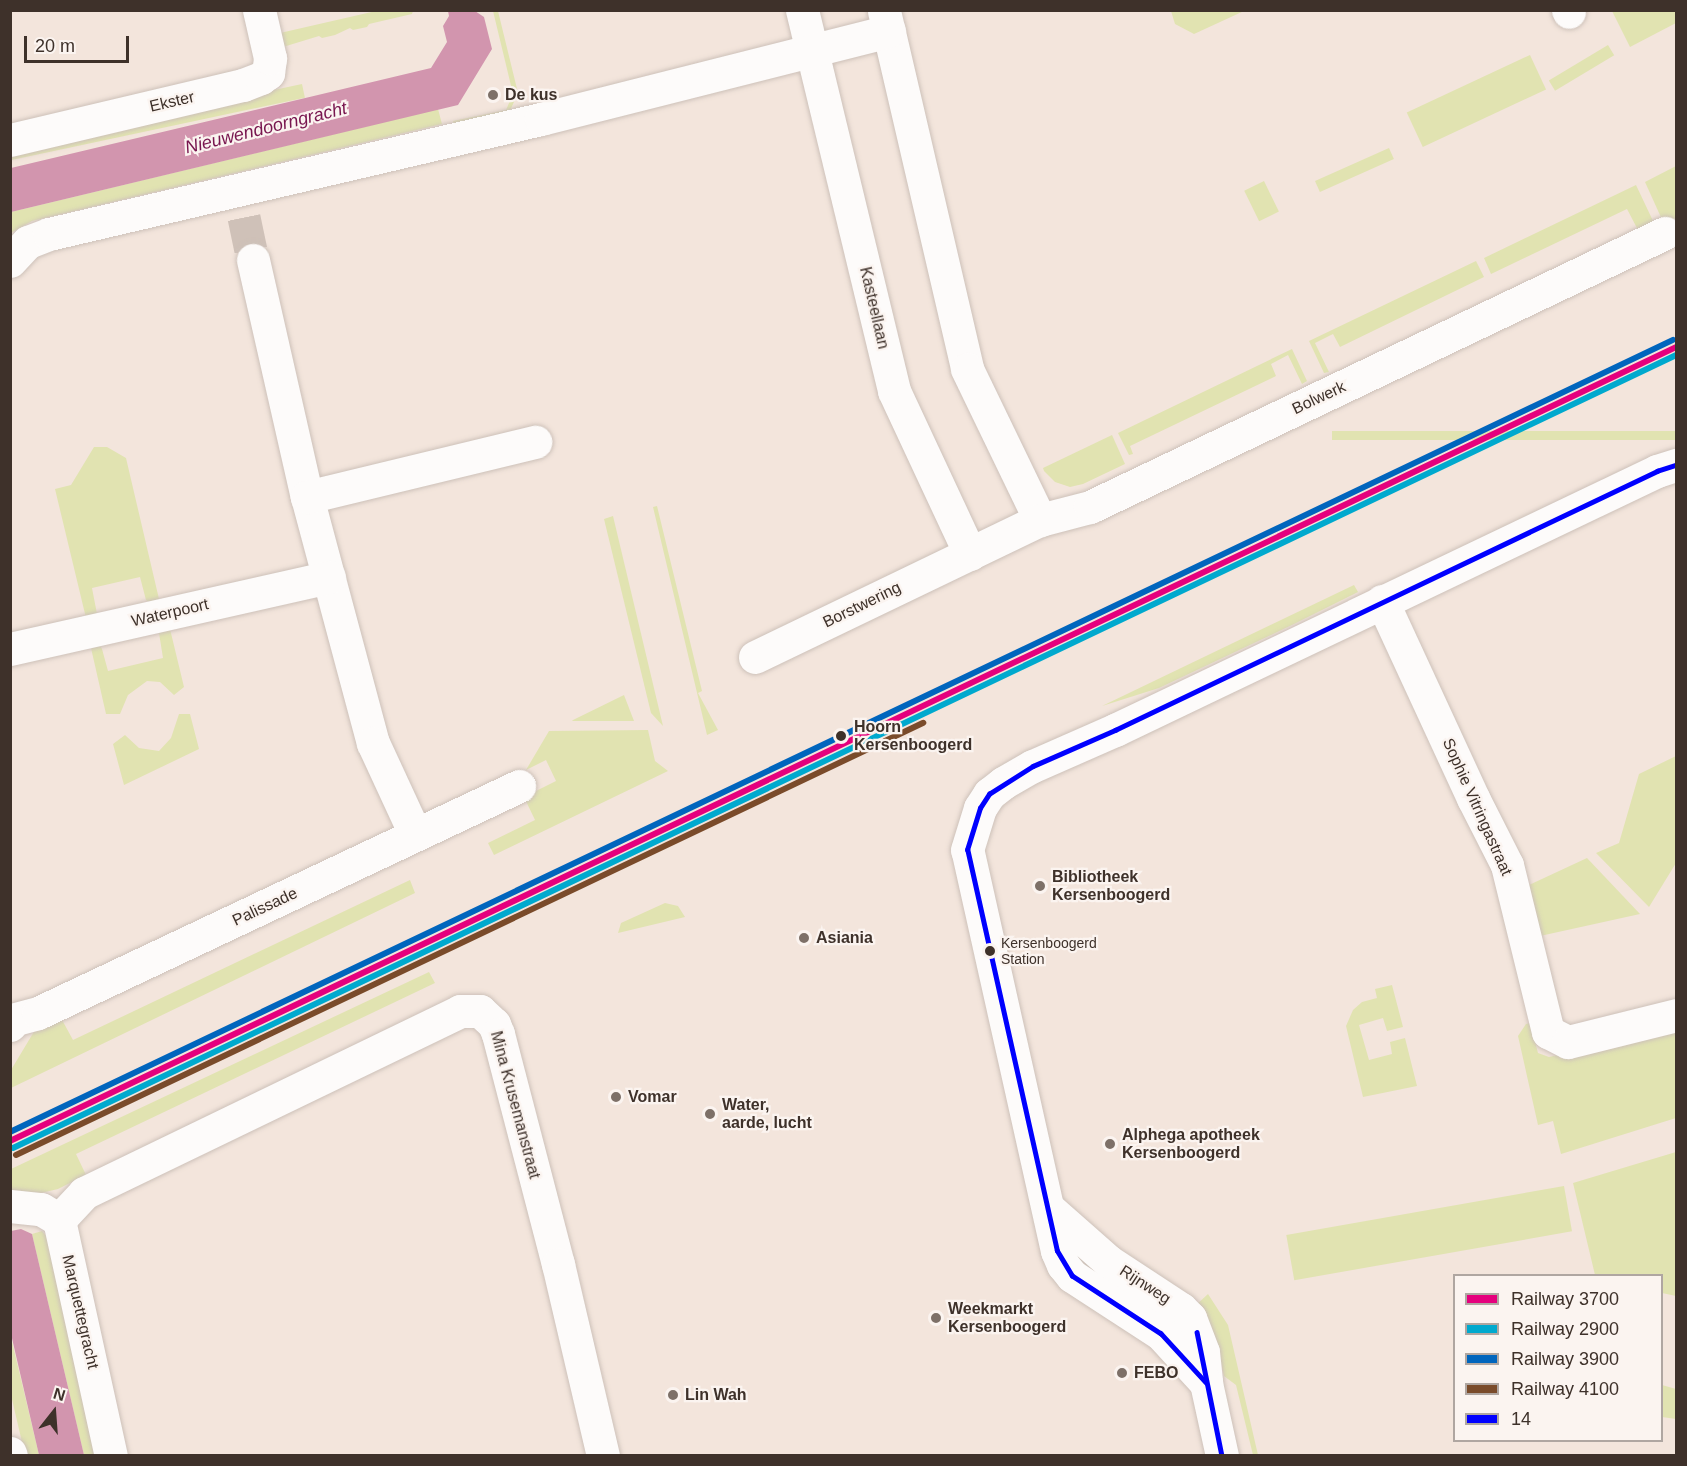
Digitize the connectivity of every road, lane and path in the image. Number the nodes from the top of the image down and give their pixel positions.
1 (259, 10) edge
2 (802, 10) edge
3 (886, 21) edge
4 (812, 50) junction
5 (10, 140) edge
6 (1665, 233) dead end
7 (254, 260) tunnel mouth
8 (10, 261) edge
9 (536, 442) dead end
10 (1677, 465) edge
11 (307, 496) junction
12 (1040, 520) junction
13 (970, 554) junction
14 (329, 577) junction
15 (1382, 601) junction
16 (10, 649) edge
17 (755, 657) dead end
18 (519, 786) dead end
19 (415, 834) junction
20 (1677, 1015) edge
21 (11, 1020) edge
22 (10, 1206) edge
23 (59, 1220) junction
24 (111, 1455) edge
25 (603, 1455) edge
26 (1222, 1455) edge

1 - 5 street, Ekster
2 - 4 street, Kasteellaan
3 - 4 street
3 - 12 street
4 - 8 street
4 - 13 street, Kasteellaan
6 - 12 street, Bolwerk
7 - 11 street
9 - 11 street
10 - 15 street, Rijnweg
11 - 14 street
12 - 13 street, Bolwerk
13 - 17 street, Borstwering
14 - 16 street, Waterpoort
14 - 19 street
15 - 20 street, Sophie Vitringastraat
15 - 26 street, Rijnweg
18 - 19 street, Palissade
19 - 21 street, Palissade
22 - 23 street
23 - 24 street, Marquettegracht
23 - 25 street, Mina Krusemanstraat

